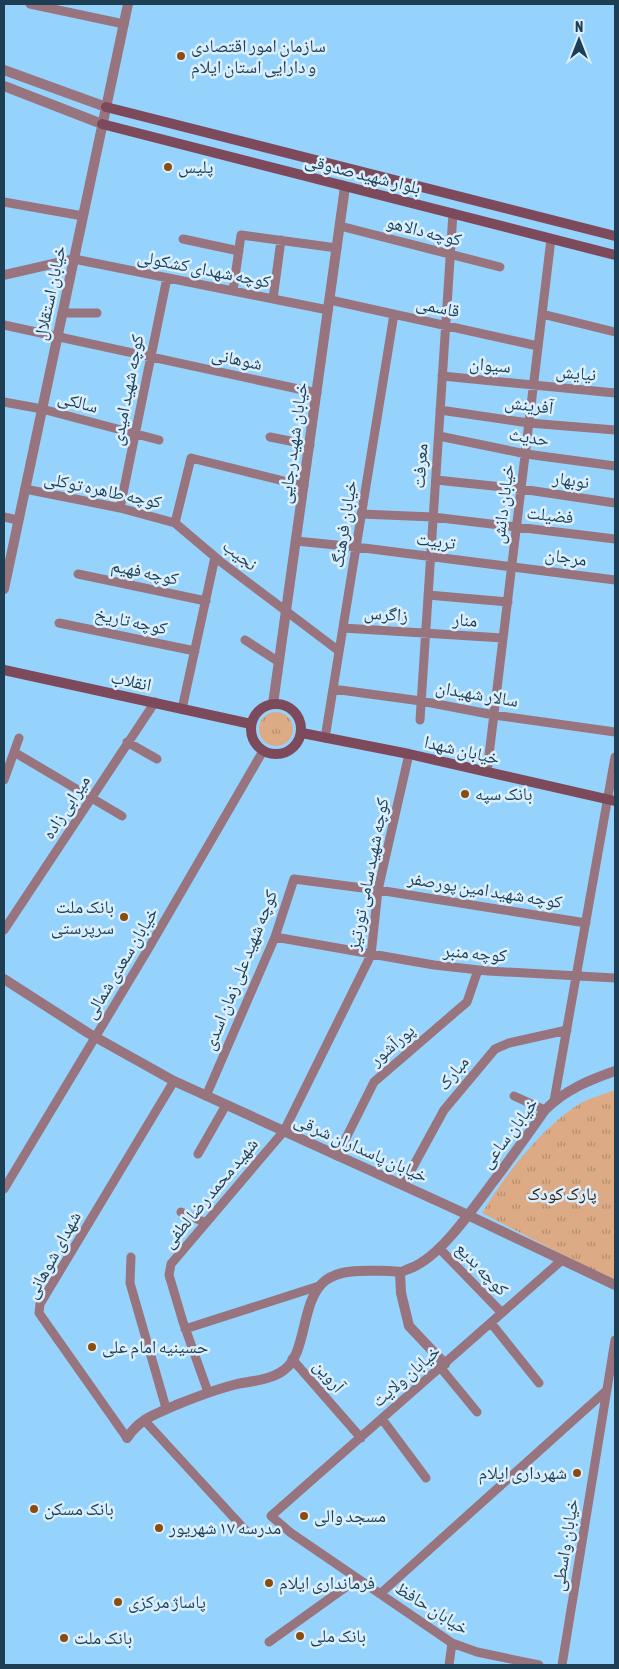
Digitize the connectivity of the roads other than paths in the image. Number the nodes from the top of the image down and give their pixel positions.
1 (30, 4) edge
2 (128, 4) edge
3 (124, 24) junction
4 (4, 70) edge
5 (4, 86) edge
6 (106, 107) junction
7 (102, 124) junction
8 (346, 187) junction
9 (4, 202) edge
10 (453, 213) junction
11 (83, 216) junction
12 (340, 226) junction
13 (615, 236) edge
14 (183, 239) dead end
15 (552, 239) junction
16 (281, 240) junction
17 (337, 248) junction
18 (239, 251) junction
19 (450, 254) junction
20 (615, 255) edge
21 (74, 259) junction
22 (500, 267) dead end
23 (4, 275) edge
24 (166, 278) junction
25 (233, 291) junction
26 (273, 299) junction
27 (329, 305) junction
28 (62, 313) junction
29 (97, 313) dead end
30 (394, 314) junction
31 (542, 314) junction
32 (4, 325) edge
33 (446, 326) junction
34 (615, 332) edge
35 (57, 336) junction
36 (538, 346) junction
37 (151, 357) junction
38 (442, 376) junction
39 (534, 385) junction
40 (317, 393) junction
41 (615, 393) edge
42 (4, 402) edge
43 (42, 409) junction
44 (440, 410) junction
45 (529, 423) junction
46 (615, 430) edge
47 (135, 434) junction
48 (438, 436) junction
49 (270, 437) dead end
50 (159, 440) dead end
51 (310, 445) junction
52 (526, 454) junction
53 (615, 466) edge
54 (436, 480) junction
55 (304, 486) junction
56 (25, 489) junction
57 (521, 489) junction
58 (615, 494) edge
59 (615, 501) edge
60 (120, 508) junction
61 (362, 514) junction
62 (4, 517) edge
63 (433, 518) junction
64 (18, 520) junction
65 (175, 523) junction
66 (516, 528) junction
67 (615, 539) edge
68 (296, 541) junction
69 (356, 547) junction
70 (216, 557) junction
71 (431, 557) junction
72 (7, 562) edge
73 (512, 566) junction
74 (78, 574) dead end
75 (615, 580) edge
76 (4, 589) edge
77 (428, 595) junction
78 (206, 602) junction
79 (508, 602) junction
80 (286, 612) junction
81 (60, 623) dead end
82 (343, 628) junction
83 (426, 633) junction
84 (503, 638) junction
85 (245, 640) dead end
86 (340, 651) junction
87 (195, 652) junction
88 (279, 662) junction
89 (4, 670) edge
90 (333, 689) junction
91 (422, 701) junction
92 (155, 702) junction
93 (273, 704) junction
94 (182, 709) junction
95 (494, 715) junction
96 (420, 720) dead end
97 (251, 724) junction
98 (615, 732) edge
99 (302, 733) junction
100 (19, 738) dead end
101 (325, 738) junction
102 (127, 742) junction
103 (263, 751) junction
104 (14, 752) junction
105 (409, 754) junction
106 (615, 757) edge
107 (157, 759) dead end
108 (487, 772) junction
109 (4, 780) edge
110 (91, 798) junction
111 (612, 800) edge
112 (122, 816) dead end
113 (378, 890) junction
114 (586, 923) junction
115 (4, 930) edge
116 (275, 937) junction
117 (372, 955) junction
118 (478, 970) junction
119 (576, 976) junction
120 (615, 978) edge
121 (4, 979) edge
122 (567, 1030) junction
123 (95, 1038) junction
124 (615, 1071) edge
125 (174, 1081) junction
126 (206, 1096) junction
127 (514, 1096) dead end
128 (554, 1101) junction
129 (226, 1105) junction
130 (545, 1110) junction
131 (284, 1131) junction
132 (198, 1154) dead end
133 (338, 1156) junction
134 (403, 1185) junction
135 (4, 1189) edge
136 (181, 1212) dead end
137 (468, 1215) junction
138 (206, 1223) junction
139 (439, 1248) junction
140 (132, 1256) dead end
141 (562, 1260) junction
142 (400, 1272) junction
143 (615, 1285) edge
144 (319, 1286) junction
145 (502, 1313) junction
146 (491, 1323) junction
147 (185, 1329) junction
148 (615, 1340) edge
149 (292, 1359) junction
150 (442, 1366) junction
151 (539, 1382) dead end
152 (607, 1390) junction
153 (208, 1392) junction
154 (166, 1408) junction
155 (478, 1412) dead end
156 (382, 1419) junction
157 (145, 1421) junction
158 (127, 1438) joint
159 (361, 1438) junction
160 (426, 1478) dead end
161 (271, 1516) joint
162 (247, 1532) dead end
163 (357, 1579) junction
164 (380, 1594) junction
165 (269, 1642) dead end
166 (452, 1643) junction
167 (449, 1665) edge
168 (539, 1665) edge
169 (562, 1665) edge

1 - 3 street
2 - 3 street, خیابان استقلال
3 - 6 street, خیابان استقلال
4 - 6 street
5 - 7 street
6 - 7 street, خیابان استقلال
6 - 13 main road, بلوار شهید صدوقی
7 - 8 main road, بلوار شهید صدوقی
7 - 11 street, خیابان استقلال
8 - 10 main road, بلوار شهید صدوقی
8 - 12 street, خیابان شهید رجایی
9 - 11 street
10 - 15 main road, بلوار شهید صدوقی
10 - 19 street, معرفت
11 - 21 street, خیابان استقلال
12 - 17 street, خیابان شهید رجایی
12 - 19 street, کوچه دالاهو
14 - 18 street
15 - 20 main road, بلوار شهید صدوقی
15 - 31 street, خیابان دانش
16 - 17 street
16 - 18 street
16 - 26 street
17 - 27 street, خیابان شهید رجایی
18 - 25 street
19 - 22 street, کوچه دالاهو
19 - 33 street, معرفت
21 - 23 street
21 - 24 street, کوچه شهدای کشکولی
21 - 28 street, خیابان استقلال
24 - 25 street, کوچه شهدای کشکولی
24 - 37 street, کوچه شهید امیدی
25 - 26 street, کوچه شهدای کشکولی
26 - 27 street, کوچه شهدای کشکولی
27 - 30 street, قاسمی
27 - 40 street, خیابان شهید رجایی
28 - 29 street
28 - 35 street, خیابان استقلال
30 - 33 street, قاسمی
30 - 61 street, خیابان فرهنگ
31 - 34 street
31 - 36 street, خیابان دانش
32 - 35 street, شوهانی
33 - 36 street, قاسمی
33 - 38 street, معرفت
35 - 37 street, شوهانی
35 - 43 street, خیابان استقلال
36 - 39 street, خیابان دانش
37 - 40 street, شوهانی
37 - 47 street, کوچه شهید امیدی
38 - 39 street, سیوان
38 - 44 street, معرفت
39 - 41 street, نیایش
39 - 45 street, خیابان دانش
40 - 51 street, خیابان شهید رجایی
42 - 43 street, سالکی
43 - 47 street, سالکی
43 - 56 street, خیابان استقلال
44 - 45 street, آفرینش
44 - 48 street, معرفت
45 - 46 street, آفرینش
45 - 52 street, خیابان دانش
47 - 50 street, سالکی
47 - 60 street, کوچه شهید امیدی
48 - 52 street, حدیث
48 - 54 street, معرفت
49 - 51 street
51 - 55 street, خیابان شهید رجایی
52 - 53 street, حدیث
52 - 57 street, خیابان دانش
54 - 57 street, نوبهار
54 - 63 street, معرفت
55 - 65 street
55 - 68 street, خیابان شهید رجایی
56 - 60 street, کوچه طاهره توکلی
56 - 64 street, خیابان استقلال
57 - 59 street, نوبهار
57 - 66 street, خیابان دانش
58 - 59 street
60 - 65 street, کوچه طاهره توکلی
61 - 63 street, فضیلت
61 - 69 street, خیابان فرهنگ
62 - 64 street
63 - 66 street, فضیلت
63 - 71 street, معرفت
64 - 72 street, خیابان استقلال
65 - 70 street, نجیب
66 - 67 street, فضیلت
66 - 73 street, خیابان دانش
68 - 69 street, تربیت
68 - 80 street, خیابان شهید رجایی
69 - 71 street, تربیت
69 - 82 street, خیابان فرهنگ
70 - 78 street
70 - 80 street, نجیب
71 - 73 street, تربیت
71 - 77 street, معرفت
72 - 76 street, خیابان استقلال
73 - 75 street, مرجان
73 - 79 street, خیابان دانش
74 - 78 street, کوچه فهیم
77 - 79 street
77 - 83 street, معرفت
78 - 87 street
79 - 84 street, خیابان دانش
80 - 86 street, نجیب
80 - 88 street, خیابان شهید رجایی
81 - 87 street, کوچه تاریخ
82 - 83 street, زاگرس
82 - 86 street, خیابان فرهنگ
83 - 84 street, منار
83 - 91 street, معرفت
84 - 95 street, خیابان دانش
85 - 88 street
86 - 90 street, خیابان فرهنگ
87 - 94 street
88 - 93 street, خیابان شهید رجایی
89 - 92 main road, انقلاب
90 - 91 street, سالار شهیدان
90 - 101 street, خیابان فرهنگ
91 - 95 street, سالار شهیدان
91 - 96 street, معرفت
92 - 94 main road, انقلاب
92 - 102 street, میرابی زاده
93 - 97 main road
93 - 99 main road
94 - 97 main road, انقلاب
95 - 98 street, سالار شهیدان
95 - 108 street, خیابان دانش
97 - 103 main road
99 - 101 main road, خیابان شهدا
99 - 103 main road
100 - 104 street
101 - 105 main road, خیابان شهدا
102 - 107 street
102 - 110 street, میرابی زاده
103 - 123 street, خیابان سعدی شمالی
104 - 109 street
104 - 110 street
105 - 108 main road, خیابان شهدا
105 - 113 street, کوچه شهید سامی تورتیز
106 - 111 street
108 - 111 main road, خیابان شهدا
110 - 112 street
110 - 115 street, میرابی زاده
111 - 114 street
113 - 114 street, کوچه شهید امین پورصفر
113 - 116 street, کوچه شهید علی زمان اسدی
113 - 117 street, کوچه شهید سامی تورتیز
114 - 119 street
116 - 117 street, کوچه منبر
116 - 126 street, کوچه شهید علی زمان اسدی
117 - 118 street, کوچه منبر
117 - 131 street, کوچه شهید سامی تورتیز
118 - 119 street, کوچه منبر
118 - 133 street, پورآشور
119 - 120 street, کوچه منبر
119 - 122 street
121 - 123 street, خیابان پاسداران شرقی
122 - 128 street
122 - 134 street, مبارک
123 - 125 street, خیابان پاسداران شرقی
123 - 135 street, خیابان سعدی شمالی
124 - 128 street, خیابان ساعی
125 - 126 street, خیابان پاسداران شرقی
125 - 158 street, شهدای شوهانی
126 - 129 street, خیابان پاسداران شرقی
127 - 130 street
128 - 130 street, خیابان ساعی
129 - 131 street, خیابان پاسداران شرقی
129 - 132 street
130 - 137 street, خیابان ساعی
131 - 133 street, خیابان پاسداران شرقی
131 - 138 street, شهید محمد رضا لطفی
133 - 134 street, خیابان پاسداران شرقی
134 - 137 street, خیابان پاسداران شرقی
136 - 138 street
137 - 139 street, خیابان ساعی
137 - 141 street, خیابان پاسداران شرقی
138 - 147 street, شهید محمد رضا لطفی
139 - 142 street, خیابان ساعی
139 - 145 street, کوچه بدیع
140 - 154 street
141 - 143 street, خیابان پاسداران شرقی
141 - 145 street, خیابان ولایت
142 - 144 street
142 - 150 street
144 - 147 street
144 - 149 street
145 - 146 street, خیابان ولایت
146 - 150 street, خیابان ولایت
146 - 151 street
147 - 153 street, شهید محمد رضا لطفی
148 - 152 street, خیابان واسطی
149 - 153 street
149 - 159 street, آروین
150 - 155 street
150 - 156 street, خیابان ولایت
152 - 164 street
152 - 169 street, خیابان واسطی
153 - 154 street
154 - 157 street
156 - 159 street, خیابان ولایت
156 - 160 street
157 - 158 street
157 - 162 street
159 - 161 street, خیابان ولایت
161 - 163 street, خیابان حافظ
163 - 164 street, خیابان حافظ
163 - 165 street
164 - 166 street, خیابان حافظ
166 - 167 street
166 - 168 street, خیابان حافظ

